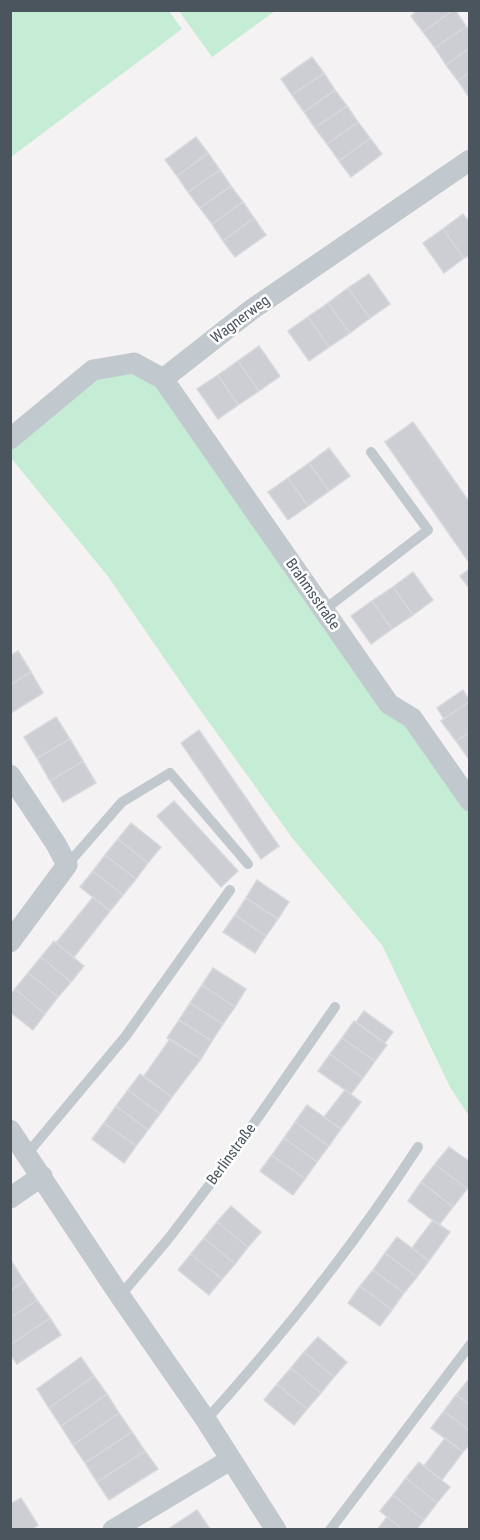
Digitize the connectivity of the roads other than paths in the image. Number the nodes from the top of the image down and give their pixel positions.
1 (470, 160) edge
2 (163, 378) junction
3 (10, 439) edge
4 (371, 452) dead end
5 (324, 610) junction
6 (10, 775) edge
7 (470, 801) edge
8 (248, 864) dead end
9 (67, 865) junction
10 (230, 890) dead end
11 (10, 942) edge
12 (335, 1007) dead end
13 (10, 1130) edge
14 (418, 1148) dead end
15 (27, 1154) junction
16 (42, 1176) junction
17 (10, 1198) edge
18 (120, 1296) junction
19 (470, 1345) edge
20 (206, 1420) junction
21 (230, 1460) junction
22 (113, 1530) edge
23 (276, 1530) edge
24 (330, 1530) edge

1 - 2 street, Wagnerweg
2 - 3 street
2 - 5 street, Brahmsstraße
4 - 5 lane
5 - 7 street, Brahmsstraße
6 - 9 street
8 - 9 lane
9 - 11 street
10 - 15 lane
12 - 18 lane, Berlinstraße
13 - 15 street
14 - 20 lane
15 - 16 street
16 - 17 street
16 - 18 street
18 - 20 street
19 - 24 lane
20 - 21 street
21 - 22 street
21 - 23 street

